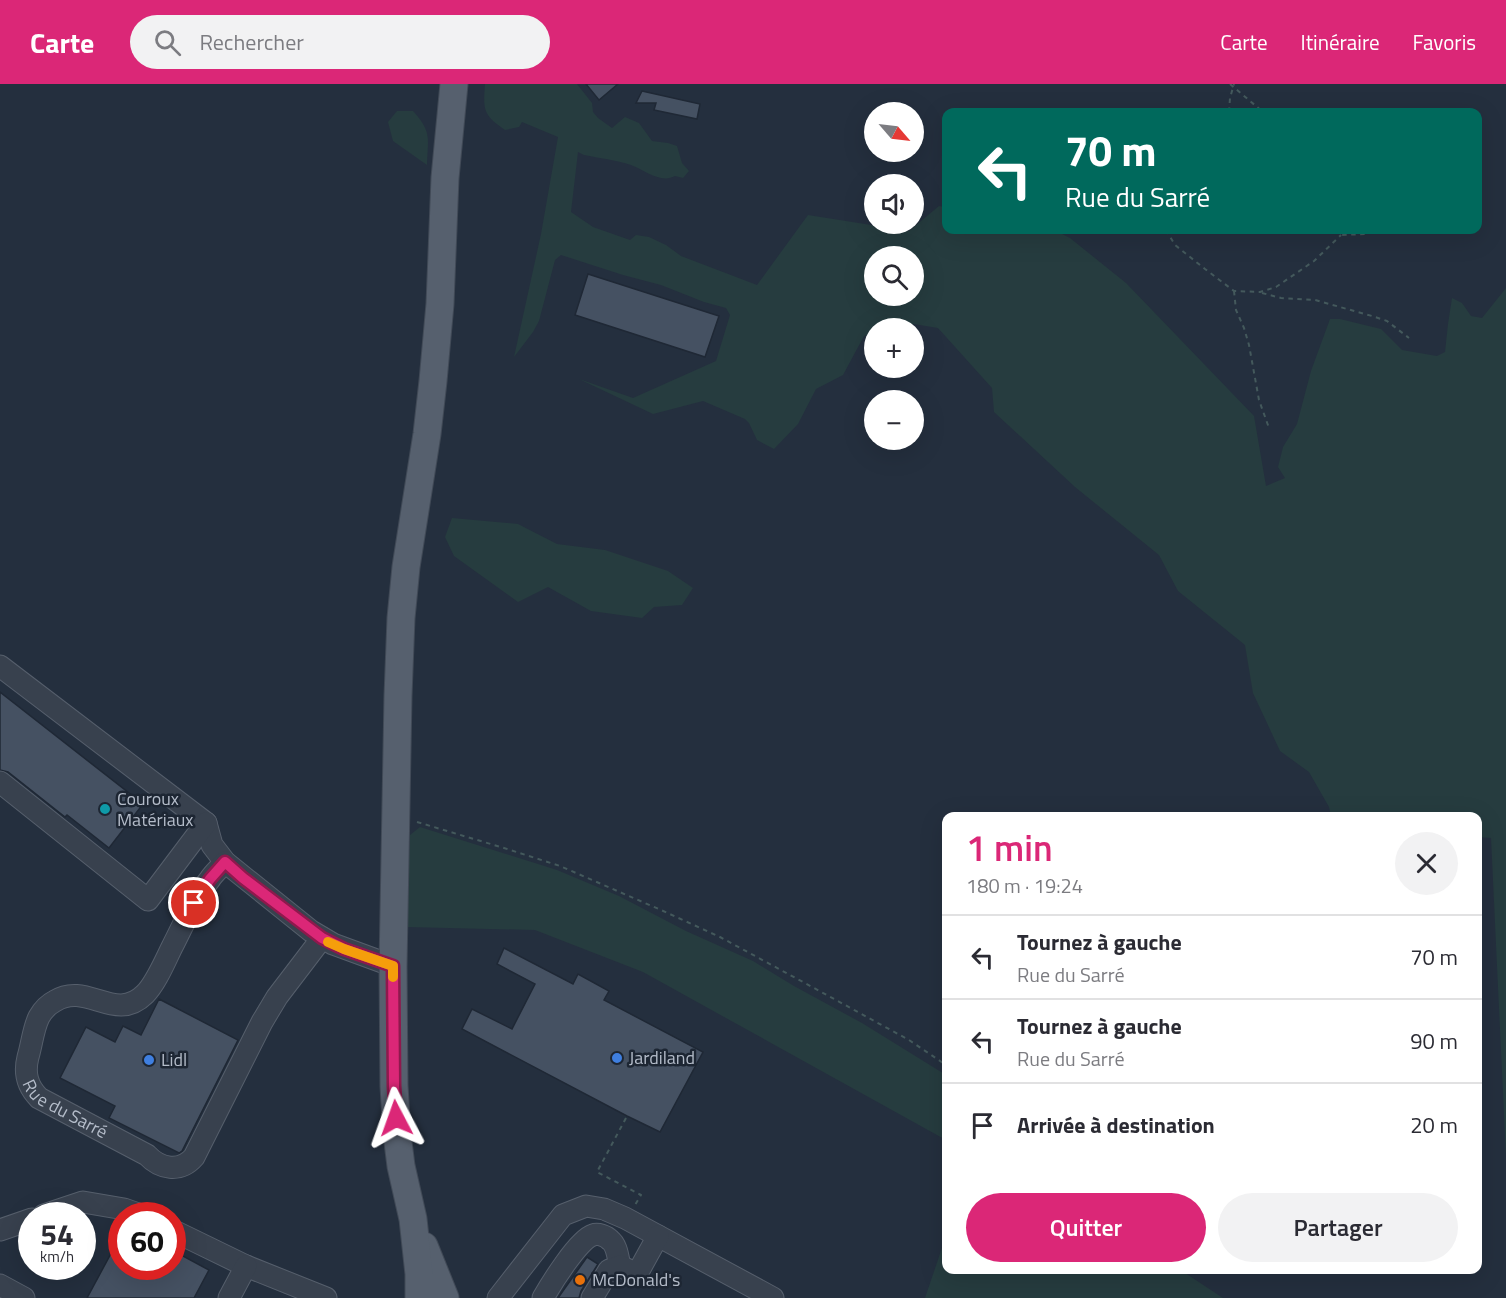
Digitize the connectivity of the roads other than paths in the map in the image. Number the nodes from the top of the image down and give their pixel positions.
1 (454, 84) edge
2 (0, 666) edge
3 (0, 782) edge
4 (206, 823) junction
5 (225, 862) junction
6 (322, 938) junction
7 (393, 966) junction
8 (413, 1219) junction
9 (18, 1224) edge
10 (0, 1230) edge
11 (658, 1236) junction
12 (186, 1237) edge
13 (246, 1266) junction
14 (620, 1266) junction
15 (0, 1285) edge
16 (24, 1298) edge
17 (229, 1298) edge
18 (324, 1298) edge
19 (419, 1298) edge
20 (445, 1298) edge
21 (498, 1298) edge
22 (543, 1298) edge
23 (592, 1298) edge
24 (773, 1298) edge

1 - 7 main road
2 - 4 street
3 - 4 street
4 - 5 street
5 - 6 street
5 - 6 street, Rue du Sarré
6 - 7 street
7 - 8 main road
8 - 19 main road
8 - 20 main road
9 - 10 street
11 - 14 street
11 - 21 street
11 - 24 street
12 - 13 street
13 - 17 street
13 - 18 street
14 - 22 street
14 - 23 street
15 - 16 street

